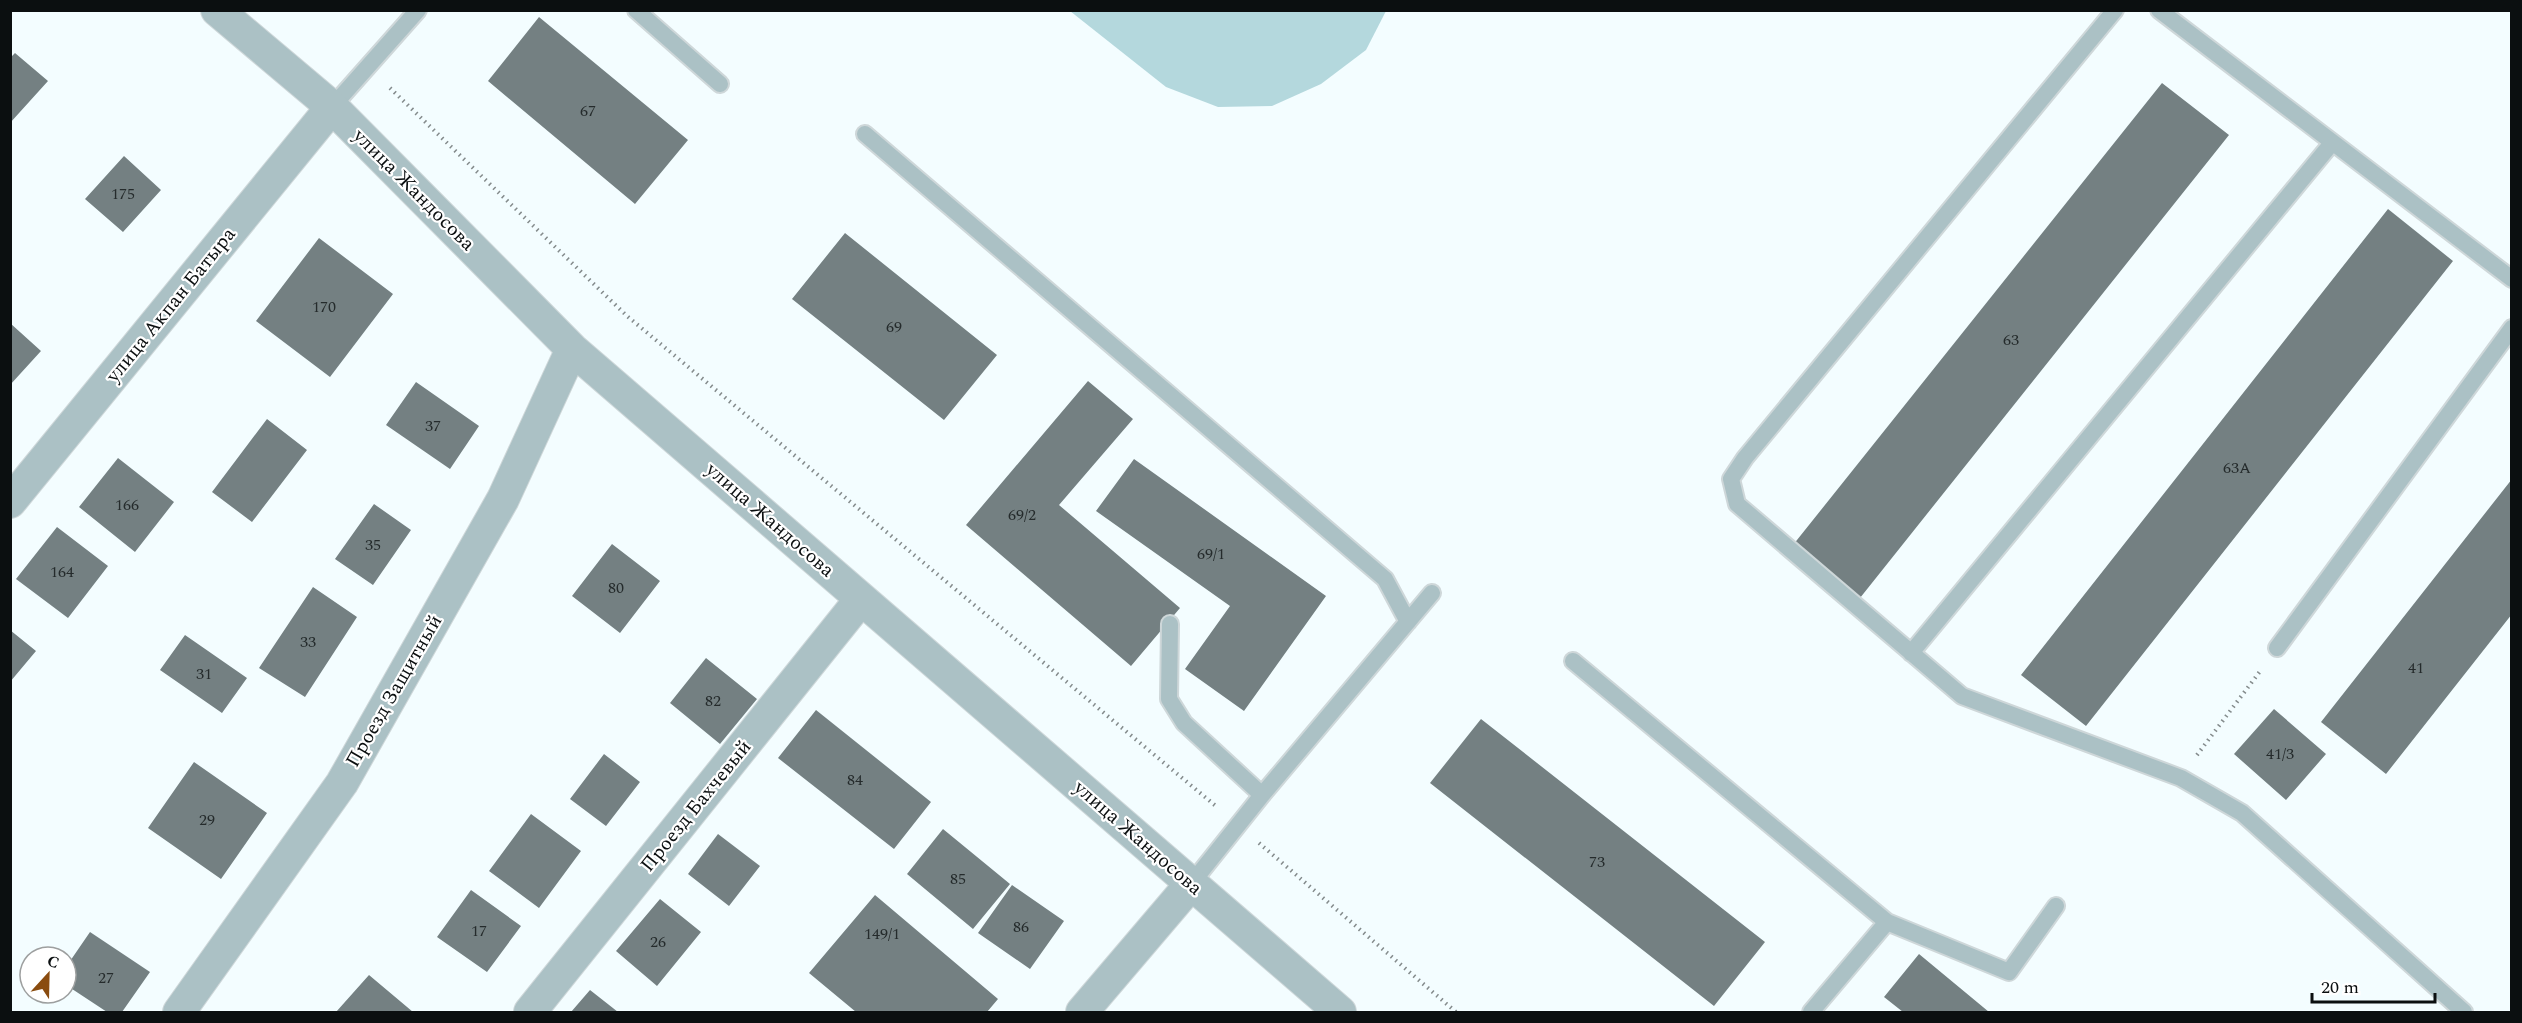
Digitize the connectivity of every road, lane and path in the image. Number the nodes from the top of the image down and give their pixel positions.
1 (217, 10) edge
2 (418, 10) edge
3 (636, 10) edge
4 (2115, 10) edge
5 (2159, 10) edge
6 (368, 67) junction
7 (720, 84) dead end
8 (332, 107) junction
9 (865, 134) dead end
10 (2332, 142) junction
11 (2511, 279) edge
12 (2511, 328) edge
13 (572, 349) junction
14 (10, 502) edge
15 (1432, 593) dead end
16 (861, 599) junction
17 (1408, 622) junction
18 (1170, 624) dead end
19 (2277, 648) joint
20 (1911, 652) junction
21 (1573, 661) dead end
22 (2181, 778) junction
23 (1262, 795) junction
24 (1239, 826) junction
25 (1191, 884) junction
26 (2056, 906) dead end
27 (1887, 922) junction
28 (179, 1012) edge
29 (530, 1012) edge
30 (1082, 1012) edge
31 (1340, 1012) edge
32 (1456, 1012) edge
33 (1811, 1012) edge
34 (2464, 1012) edge

1 - 8 street, улица Жандосова
2 - 6 lane
3 - 7 lane
4 - 20 lane
5 - 10 lane
6 - 8 lane
6 - 24 path
8 - 13 street, улица Жандосова
8 - 14 street, улица Акпан Батыра
9 - 17 lane
10 - 11 lane
10 - 20 lane
12 - 19 lane
13 - 16 street, улица Жандосова
13 - 28 street, Проезд Защитный
15 - 17 lane
16 - 25 street, улица Жандосова
16 - 29 street, Проезд Бахчевый
17 - 23 lane
18 - 23 lane
19 - 22 path
20 - 22 lane
21 - 27 lane
22 - 34 lane
23 - 24 lane
24 - 25 lane
24 - 32 path
25 - 30 street
25 - 31 street, улица Жандосова
26 - 27 lane
27 - 33 lane

